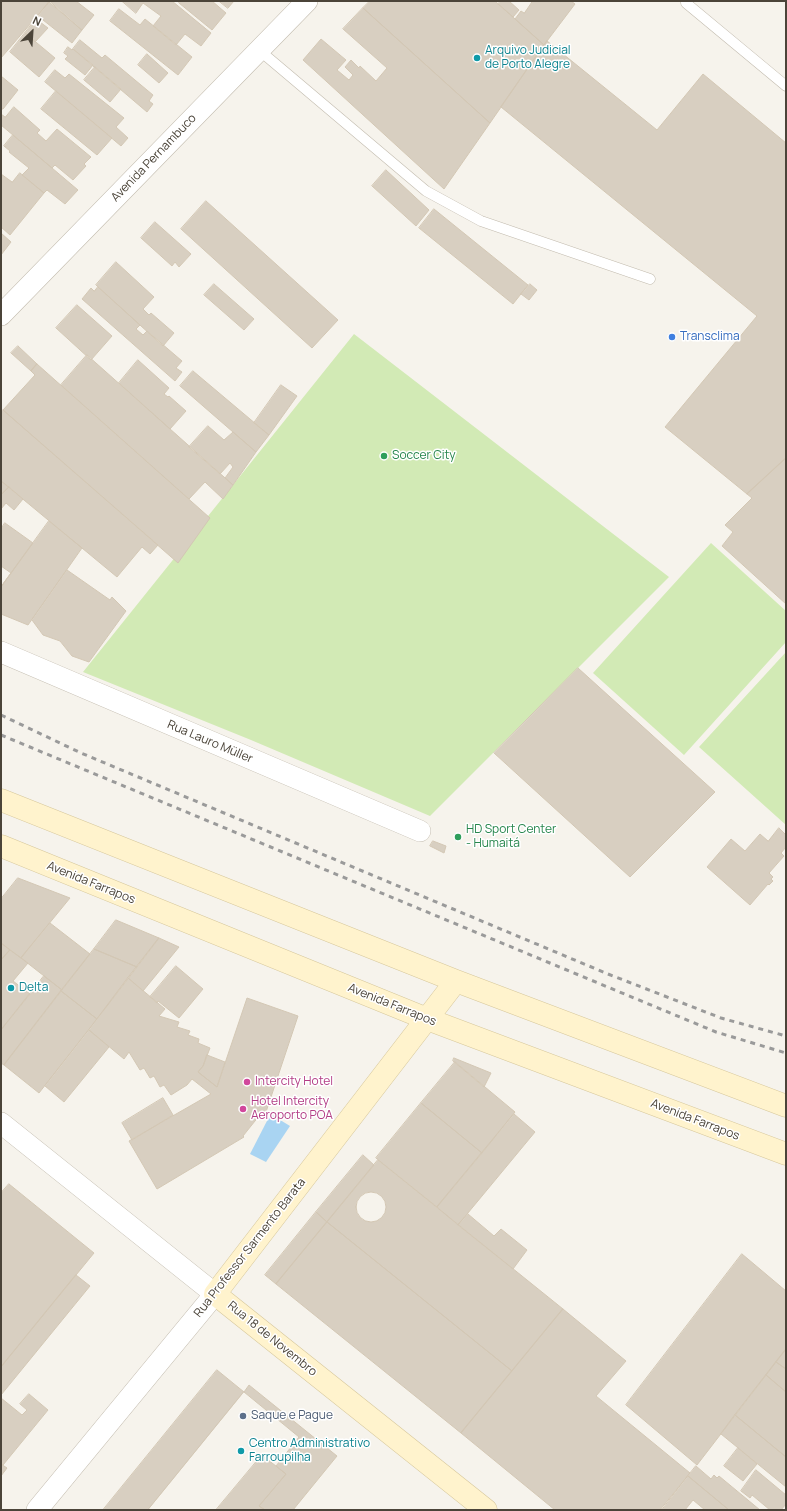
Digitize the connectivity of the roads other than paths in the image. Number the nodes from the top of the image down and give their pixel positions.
1 (306, 1) edge
2 (686, 1) edge
3 (259, 50) junction
4 (786, 86) edge
5 (650, 279) dead end
6 (1, 315) edge
7 (1, 652) edge
8 (1, 800) edge
9 (420, 831) dead end
10 (1, 846) edge
11 (456, 981) junction
12 (427, 1019) junction
13 (786, 1106) edge
14 (1, 1123) edge
15 (786, 1154) edge
16 (215, 1294) junction
17 (37, 1510) edge
18 (486, 1510) edge

1 - 3 street, Avenida Pernambuco
2 - 4 lane
3 - 5 lane
3 - 6 street, Avenida Pernambuco
7 - 9 street, Rua Lauro Müller
8 - 11 main road
10 - 12 main road, Avenida Farrapos
11 - 12 main road, Rua Professor Sarmento Barata
11 - 13 main road
12 - 15 main road, Avenida Farrapos
12 - 16 main road, Rua Professor Sarmento Barata
14 - 16 street, Rua 18 de Novembro
16 - 17 street, Rua Professor Sarmento Barata
16 - 18 main road, Rua 18 de Novembro

